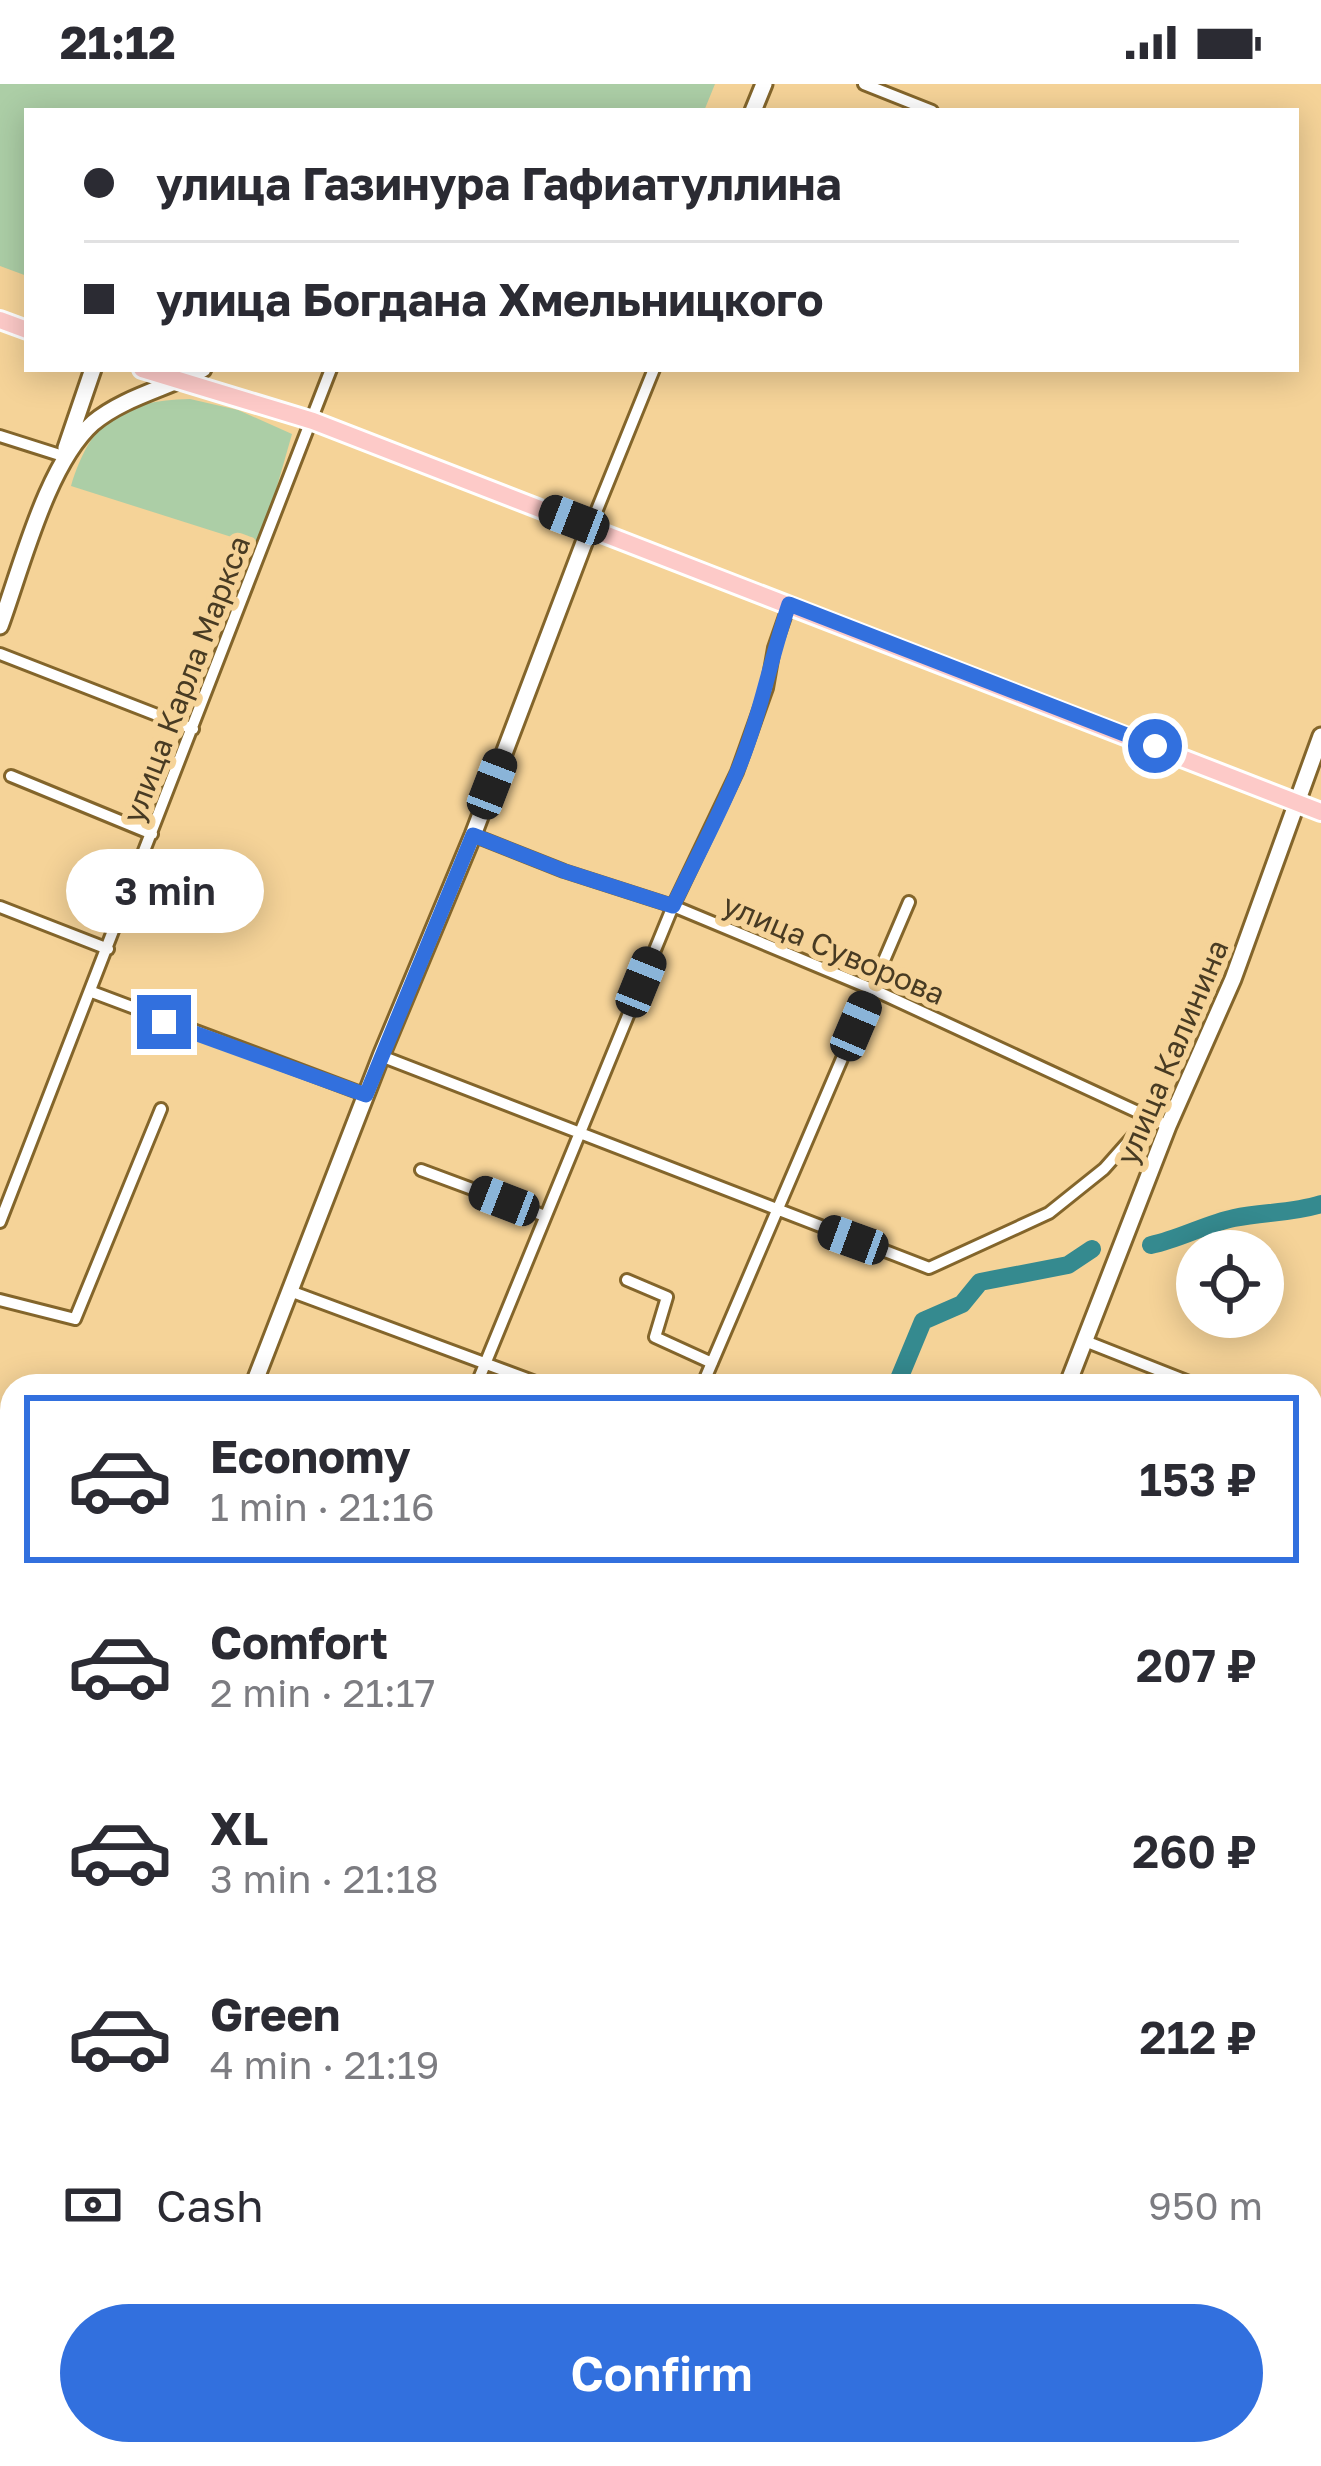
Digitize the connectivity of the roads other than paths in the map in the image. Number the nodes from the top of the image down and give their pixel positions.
1 (865, 84) edge
2 (925, 108) edge
3 (92, 372) edge
4 (152, 372) edge
5 (197, 372) edge
6 (330, 372) edge
7 (653, 372) edge
8 (181, 381) junction
9 (314, 421) junction
10 (0, 436) edge
11 (63, 456) junction
12 (590, 527) junction
13 (789, 604) junction
14 (0, 626) edge
15 (0, 654) edge
16 (193, 729) junction
17 (1321, 736) edge
18 (11, 776) dead end
19 (1297, 802) junction
20 (1321, 812) edge
21 (152, 834) junction
22 (473, 835) junction
23 (909, 902) dead end
24 (673, 906) junction
25 (0, 909) edge
26 (108, 949) junction
27 (872, 988) junction
28 (92, 992) junction
29 (381, 1056) junction
30 (366, 1095) junction
31 (161, 1109) dead end
32 (1151, 1116) junction
33 (1168, 1126) junction
34 (578, 1135) junction
35 (421, 1170) dead end
36 (0, 1171) edge
37 (17, 1178) junction
38 (777, 1211) junction
39 (545, 1216) junction
40 (0, 1222) edge
41 (627, 1280) dead end
42 (290, 1291) junction
43 (0, 1300) edge
44 (1084, 1341) junction
45 (486, 1363) junction
46 (712, 1364) junction
47 (259, 1374) edge
48 (481, 1374) edge
49 (515, 1374) edge
50 (707, 1374) edge
51 (1072, 1374) edge
52 (1168, 1374) edge

1 - 2 street
3 - 11 street
4 - 8 main road
5 - 8 street
6 - 9 street, улица Карла Маркса
7 - 12 street
8 - 9 main road
8 - 11 street
9 - 12 main road
9 - 16 street, улица Карла Маркса
10 - 11 street
11 - 14 street
12 - 13 main road
12 - 22 street
13 - 19 main road
13 - 24 street
15 - 16 street
16 - 21 street, улица Карла Маркса
17 - 19 street, улица Калинина
18 - 21 street
19 - 20 main road
19 - 33 street, улица Калинина
21 - 26 street, улица Карла Маркса
22 - 24 street, улица Суворова
22 - 29 street
23 - 27 street
24 - 27 street, улица Суворова
24 - 34 street
25 - 26 street
26 - 28 street, улица Карла Маркса
27 - 32 street, улица Суворова
27 - 38 street
28 - 30 street
28 - 37 street, улица Карла Маркса
29 - 30 street
29 - 34 street
30 - 42 street
31 - 43 street
32 - 33 street, улица Суворова
32 - 38 street
33 - 44 street, улица Калинина
34 - 38 street
34 - 39 street
35 - 39 street
36 - 37 street
37 - 40 street, улица Карла Маркса
38 - 46 street
39 - 45 street
41 - 46 street
42 - 45 street
42 - 47 street
44 - 51 street, улица Калинина
44 - 52 street
45 - 48 street
45 - 49 street
46 - 50 street

